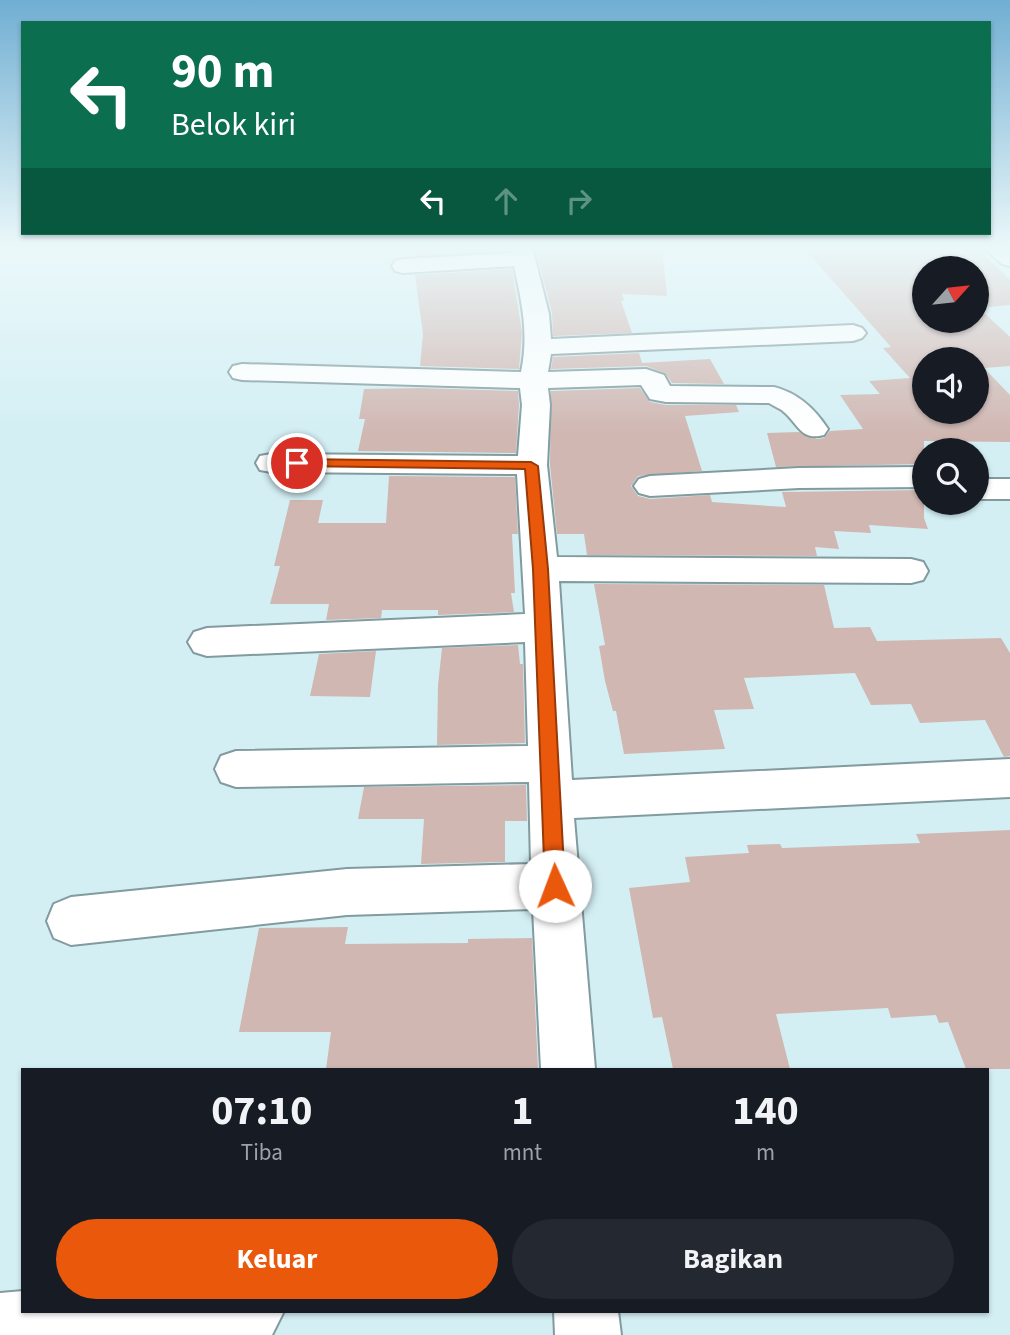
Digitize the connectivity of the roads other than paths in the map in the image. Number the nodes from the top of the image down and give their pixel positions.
1 (536, 309) edge
2 (853, 333) dead end
3 (539, 347) junction
4 (242, 372) dead end
5 (533, 380) junction
6 (814, 429) dead end
7 (271, 463) dead end
8 (531, 466) junction
9 (912, 477) edge
10 (650, 486) dead end
11 (989, 489) edge
12 (1010, 489) edge
13 (541, 569) junction
14 (911, 571) dead end
15 (543, 627) junction
16 (207, 642) dead end
17 (236, 769) dead end
18 (1010, 778) edge
19 (551, 782) junction
20 (555, 886) junction
21 (71, 921) dead end
22 (568, 1068) edge
23 (217, 1313) edge
24 (586, 1313) edge
25 (0, 1325) edge
26 (588, 1335) edge

1 - 3 street
2 - 3 street
3 - 5 street
4 - 5 street
5 - 6 street
5 - 8 street
7 - 8 street
8 - 13 street
9 - 10 street
11 - 12 street
13 - 14 street
13 - 15 street
15 - 16 street
15 - 19 street
17 - 19 street
18 - 19 street
19 - 20 street
20 - 21 street
20 - 22 street
23 - 25 street
24 - 26 street

